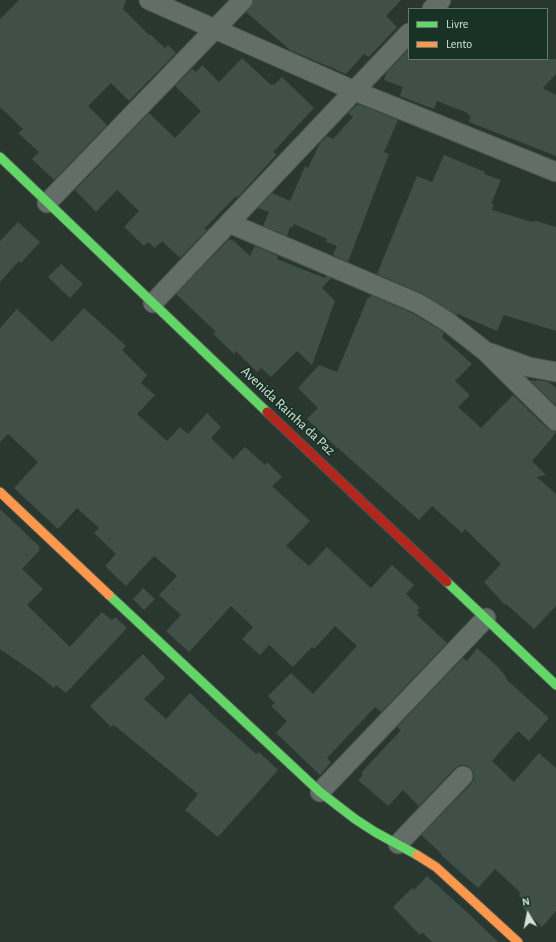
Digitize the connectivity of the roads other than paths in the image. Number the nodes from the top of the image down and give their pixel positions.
1 (149, 0) edge
2 (243, 0) edge
3 (440, 0) edge
4 (433, 8) edge
5 (216, 29) junction
6 (408, 34) edge
7 (355, 91) junction
8 (0, 157) edge
9 (556, 172) edge
10 (47, 204) junction
11 (229, 223) junction
12 (153, 302) junction
13 (484, 351) junction
14 (556, 372) edge
15 (556, 421) edge
16 (0, 492) edge
17 (486, 618) junction
18 (556, 685) edge
19 (463, 776) dead end
20 (320, 792) junction
21 (398, 844) junction
22 (518, 942) edge

1 - 5 street
2 - 5 street
3 - 4 street
5 - 7 street
5 - 10 street
6 - 7 street
7 - 9 street
7 - 11 street
8 - 10 street, Avenida Rainha da Paz
10 - 12 street, Avenida Rainha da Paz
11 - 12 street
11 - 13 street
12 - 17 street, Avenida Rainha da Paz
13 - 14 street
13 - 15 street
16 - 20 street
17 - 18 street, Avenida Rainha da Paz
17 - 20 street
19 - 21 street
20 - 21 street
21 - 22 street

